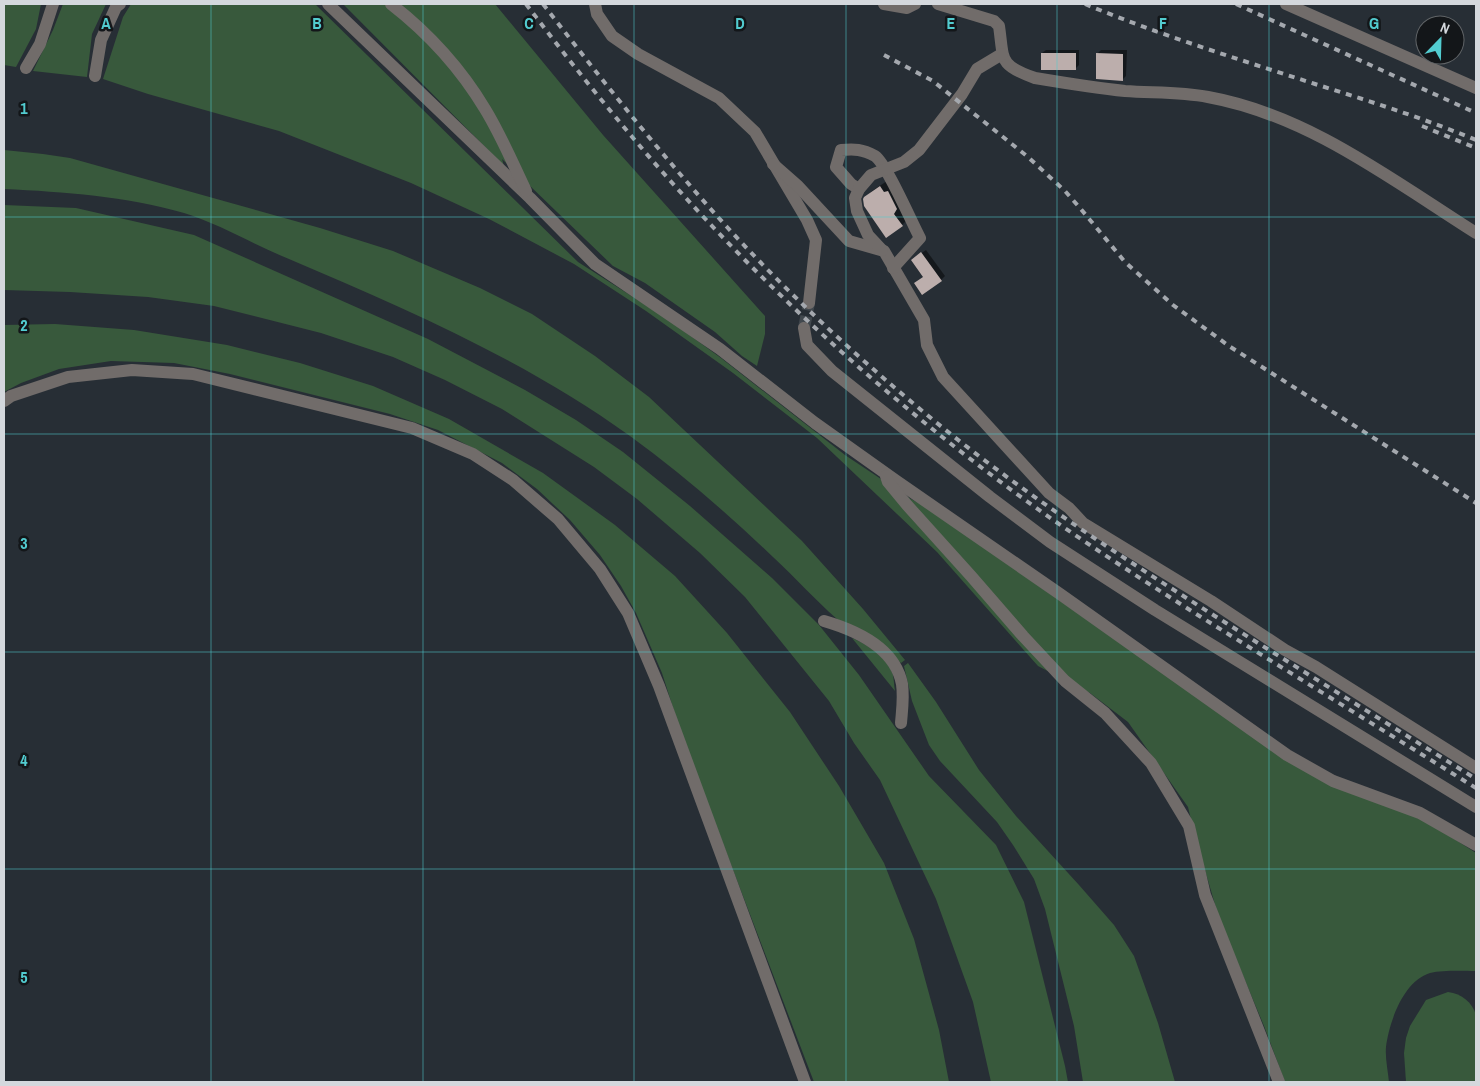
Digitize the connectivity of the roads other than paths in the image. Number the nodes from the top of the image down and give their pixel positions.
1 (53, 4) edge
2 (120, 4) edge
3 (328, 4) edge
4 (391, 4) edge
5 (595, 4) edge
6 (884, 4) edge
7 (915, 4) edge
8 (938, 4) edge
9 (1286, 4) edge
10 (1002, 54) junction
11 (26, 68) dead end
12 (95, 76) dead end
13 (1476, 88) edge
14 (773, 164) junction
15 (885, 169) junction
16 (859, 189) junction
17 (530, 198) junction
18 (1476, 233) edge
19 (884, 251) junction
20 (893, 268) junction
21 (809, 303) tunnel mouth
22 (804, 328) tunnel mouth
23 (4, 401) edge
24 (885, 473) junction
25 (824, 621) dead end
26 (901, 723) dead end
27 (1476, 768) edge
28 (1476, 807) edge
29 (1476, 845) edge
30 (805, 1082) edge
31 (1279, 1082) edge

1 - 11 lane
2 - 12 lane
3 - 17 lane
4 - 17 lane
5 - 14 lane
6 - 7 lane
8 - 10 lane
9 - 13 lane
10 - 15 lane
10 - 18 lane
14 - 19 lane
14 - 21 lane
15 - 16 lane
15 - 16 lane
15 - 20 lane
16 - 19 lane
17 - 24 lane
19 - 20 lane
20 - 27 lane
22 - 28 lane
23 - 30 lane
24 - 29 lane
24 - 31 lane
25 - 26 lane

